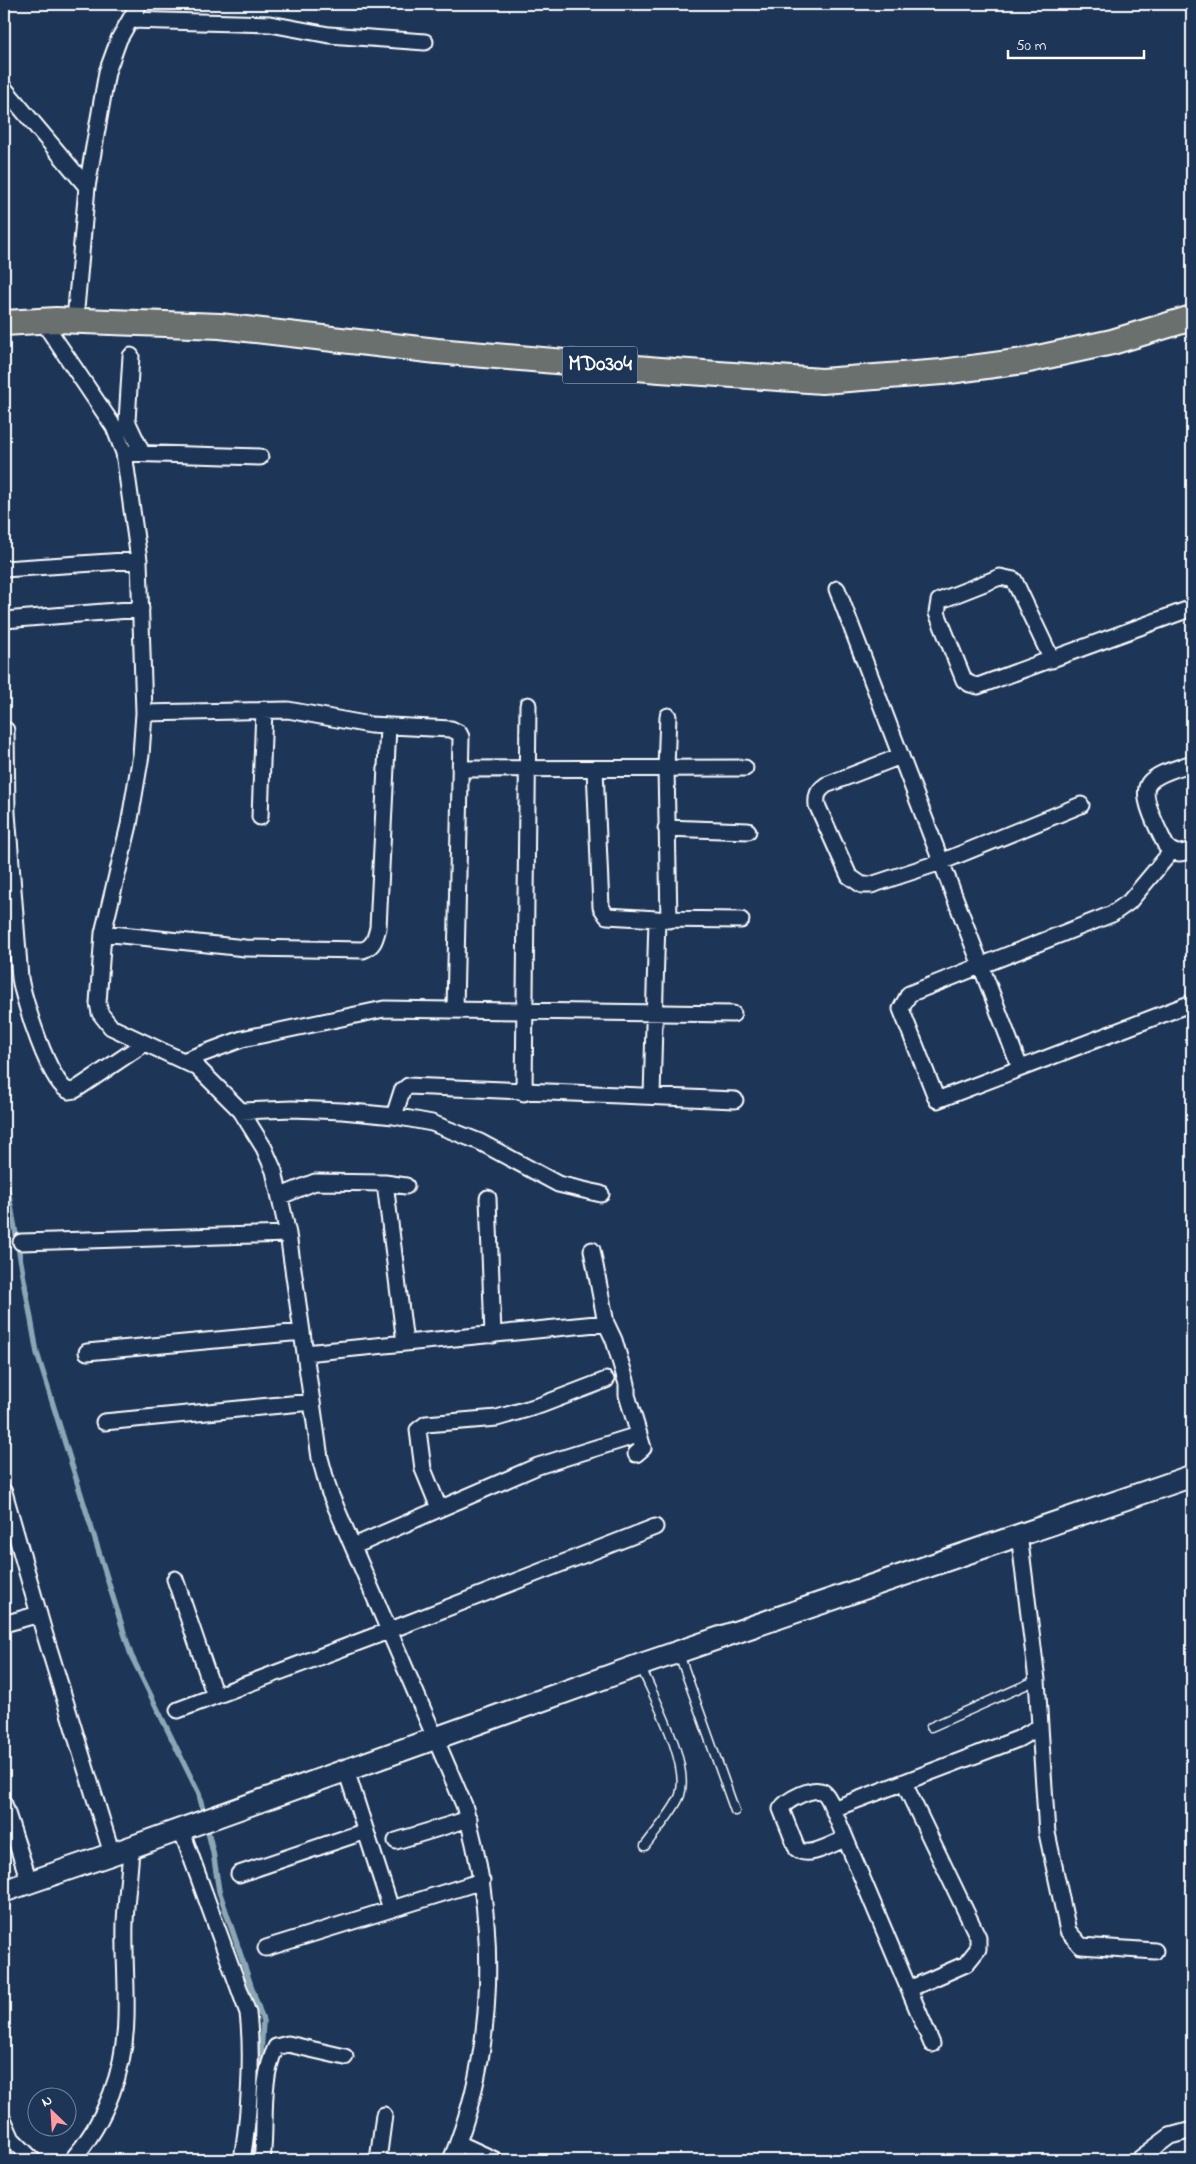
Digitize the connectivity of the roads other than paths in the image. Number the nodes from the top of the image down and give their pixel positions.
1 (139, 4) edge
2 (130, 20) junction
3 (425, 42) dead end
4 (4, 88) edge
5 (87, 187) junction
6 (1192, 318) edge
7 (42, 320) junction
8 (76, 320) junction
9 (4, 322) edge
10 (131, 356) dead end
11 (124, 453) junction
12 (142, 453) junction
13 (260, 457) dead end
14 (139, 560) junction
15 (4, 569) edge
16 (837, 589) dead end
17 (142, 608) junction
18 (1192, 608) edge
19 (4, 620) edge
20 (1052, 660) junction
21 (528, 704) dead end
22 (264, 709) junction
23 (144, 714) junction
24 (668, 716) dead end
25 (388, 727) junction
26 (6, 730) dead end
27 (901, 756) junction
28 (1192, 763) edge
29 (666, 768) junction
30 (745, 768) dead end
31 (460, 769) junction
32 (527, 769) junction
33 (595, 769) junction
34 (1081, 805) dead end
35 (260, 817) dead end
36 (666, 828) junction
37 (748, 831) dead end
38 (1192, 850) edge
39 (1171, 852) junction
40 (941, 862) junction
41 (663, 920) junction
42 (741, 920) dead end
43 (103, 933) junction
44 (981, 966) junction
45 (1192, 1003) edge
46 (455, 1010) junction
47 (526, 1010) junction
48 (654, 1013) junction
49 (733, 1014) dead end
50 (146, 1043) junction
51 (183, 1061) junction
52 (1020, 1068) junction
53 (524, 1093) junction
54 (652, 1096) junction
55 (735, 1100) dead end
56 (241, 1111) junction
57 (394, 1116) junction
58 (385, 1183) junction
59 (406, 1186) dead end
60 (601, 1194) dead end
61 (281, 1196) junction
62 (488, 1198) dead end
63 (288, 1234) junction
64 (21, 1242) dead end
65 (592, 1250) dead end
66 (606, 1323) junction
67 (302, 1332) junction
68 (493, 1335) junction
69 (405, 1343) junction
70 (87, 1352) dead end
71 (305, 1353) junction
72 (606, 1380) dead end
73 (312, 1402) junction
74 (104, 1422) dead end
75 (630, 1437) dead end
76 (636, 1454) dead end
77 (1192, 1476) edge
78 (4, 1492) edge
79 (439, 1508) junction
80 (655, 1527) dead end
81 (1019, 1534) junction
82 (354, 1546) junction
83 (175, 1579) dead end
84 (39, 1614) junction
85 (4, 1624) edge
86 (388, 1632) junction
87 (679, 1652) junction
88 (640, 1665) junction
89 (1037, 1680) junction
90 (215, 1696) junction
91 (178, 1710) dead end
92 (931, 1727) dead end
93 (1039, 1727) junction
94 (434, 1738) junction
95 (346, 1770) junction
96 (904, 1783) junction
97 (4, 1804) edge
98 (833, 1809) junction
99 (735, 1811) dead end
100 (468, 1820) junction
101 (198, 1823) junction
102 (366, 1831) junction
103 (845, 1839) junction
104 (396, 1841) dead end
105 (645, 1846) dead end
106 (122, 1851) junction
107 (239, 1874) dead end
108 (30, 1881) junction
109 (482, 1881) junction
110 (4, 1891) edge
111 (391, 1909) junction
112 (266, 1948) dead end
113 (1154, 1951) dead end
114 (909, 1989) junction
115 (932, 2044) dead end
116 (345, 2057) dead end
117 (384, 2115) dead end
118 (4, 2121) edge
119 (1192, 2130) edge
120 (458, 2143) junction
121 (33, 2160) edge
122 (72, 2160) edge
123 (242, 2160) edge
124 (262, 2160) edge
125 (378, 2160) edge
126 (451, 2160) edge
127 (495, 2160) edge
128 (1138, 2160) edge

1 - 2 street
2 - 3 street
2 - 5 street
4 - 5 street
5 - 8 street
6 - 8 main road, MD0304
7 - 8 main road, MD0304
7 - 9 main road, MD0304
7 - 11 street
10 - 12 street
11 - 12 street
11 - 14 street
12 - 13 street
14 - 15 street
14 - 17 street
16 - 27 street
17 - 19 street
17 - 23 street
18 - 20 street
20 - 20 street
21 - 32 street
22 - 23 street
22 - 25 street
22 - 35 street
23 - 43 street
24 - 29 street
25 - 31 street
25 - 43 street
26 - 50 street
27 - 40 street
27 - 40 street
28 - 39 street
29 - 30 street
29 - 33 street
29 - 36 street
31 - 32 street
31 - 46 street
32 - 33 street
32 - 47 street
33 - 41 street
34 - 40 street
36 - 37 street
36 - 41 street
38 - 39 street
39 - 44 street
40 - 44 street
41 - 42 street
41 - 48 street
43 - 50 street
44 - 52 street
44 - 52 street
45 - 52 street
46 - 47 street
46 - 51 street
47 - 48 street
47 - 53 street
48 - 49 street
48 - 54 street
50 - 51 street
51 - 56 street
53 - 54 street
53 - 57 street
54 - 55 street
56 - 57 street
56 - 61 street
57 - 60 street
58 - 59 street
58 - 61 street
58 - 69 street
61 - 63 street
62 - 68 street
63 - 64 street
63 - 67 street
65 - 66 street
66 - 68 street
66 - 76 street
67 - 70 street
67 - 71 street
68 - 69 street
69 - 71 street
71 - 73 street
72 - 79 street
73 - 74 street
73 - 82 street
75 - 79 street
77 - 81 street
78 - 84 street
79 - 82 street
80 - 86 street
81 - 87 street
81 - 89 street
82 - 86 street
83 - 90 street
84 - 85 street
84 - 106 street
86 - 90 street
86 - 94 street
87 - 88 street
87 - 99 lane
88 - 94 street
88 - 105 lane
89 - 92 lane
89 - 93 street
90 - 91 street
93 - 96 street
93 - 113 street
94 - 95 street
94 - 100 street
95 - 101 street
95 - 102 street
96 - 98 street
96 - 114 street
97 - 108 street
98 - 103 street
98 - 103 street
100 - 104 street
100 - 109 street
101 - 106 street
101 - 123 street
102 - 107 street
102 - 111 street
103 - 114 street
106 - 108 street
106 - 122 street
108 - 110 street
109 - 111 street
109 - 120 street
111 - 112 street
114 - 115 street
116 - 124 street
117 - 125 street
118 - 121 street
119 - 128 street
120 - 126 street
120 - 127 street

